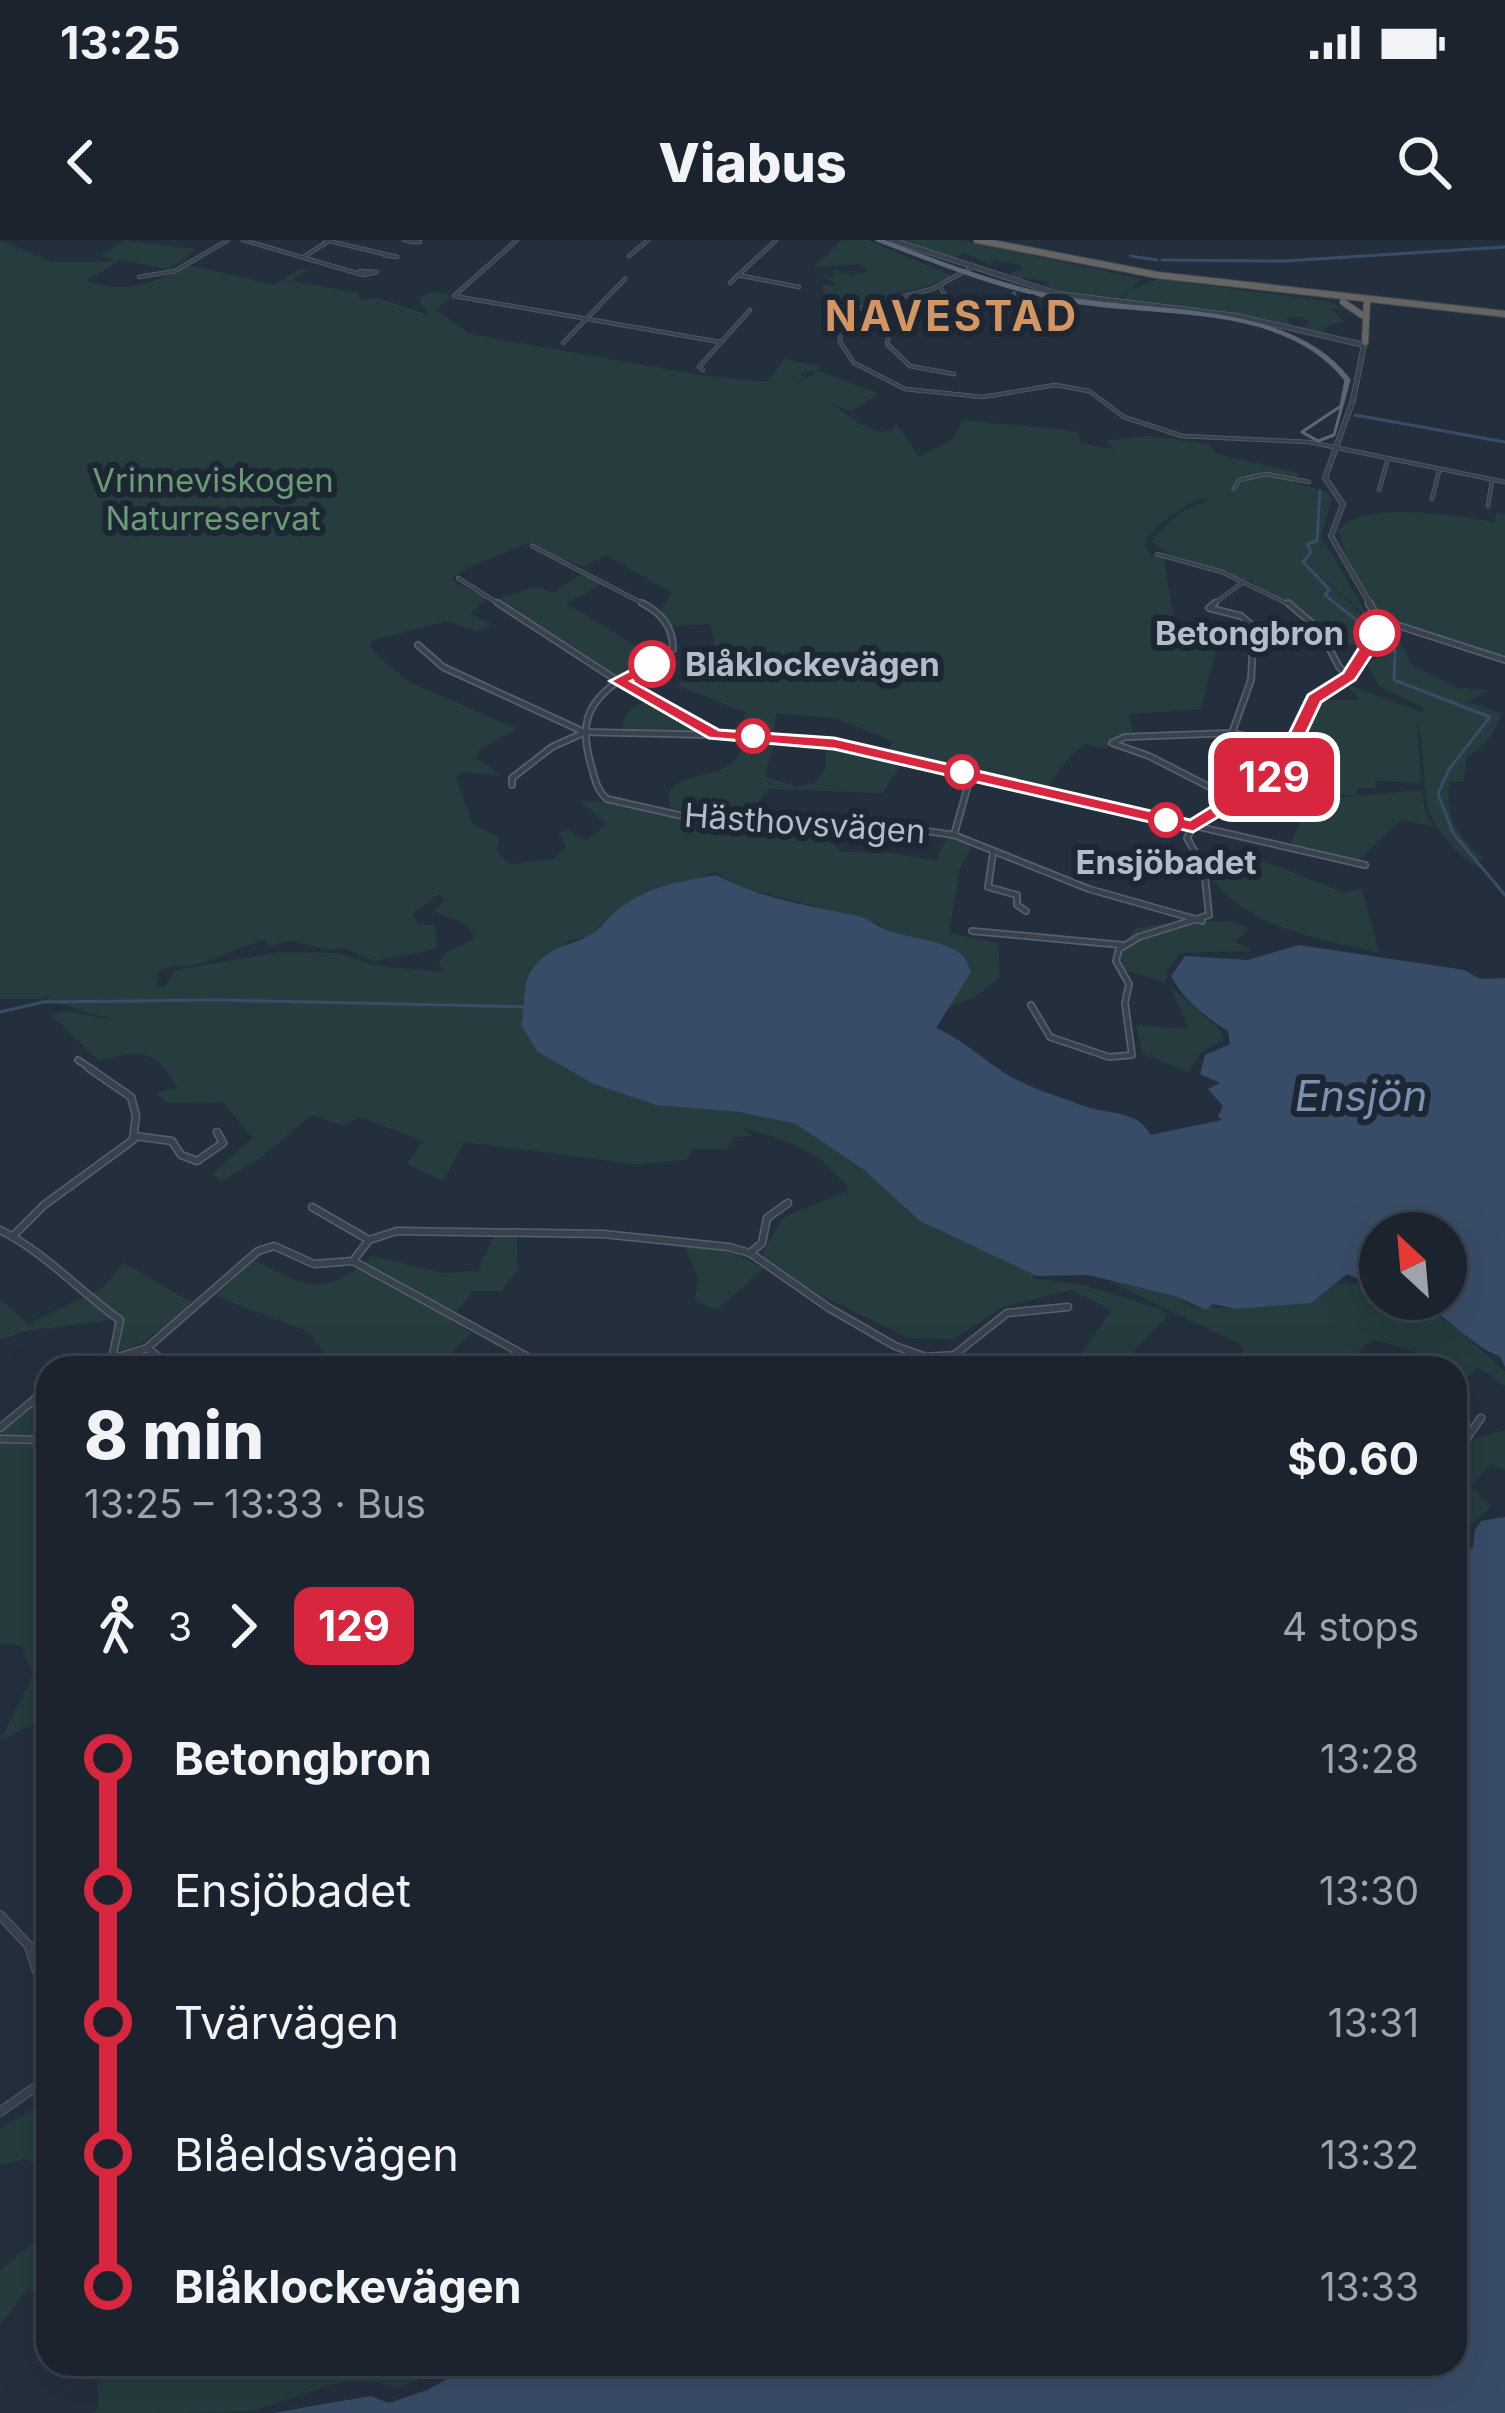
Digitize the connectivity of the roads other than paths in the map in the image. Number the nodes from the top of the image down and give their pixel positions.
1 (228, 240) edge
2 (243, 240) edge
3 (328, 240) edge
4 (648, 240) edge
5 (776, 240) edge
6 (892, 240) edge
7 (977, 240) edge
8 (994, 240) edge
9 (512, 243) edge
10 (384, 255) dead end
11 (305, 256) junction
12 (629, 256) dead end
13 (971, 268) junction
14 (359, 271) dead end
15 (738, 275) junction
16 (140, 278) dead end
17 (625, 279) dead end
18 (730, 283) dead end
19 (940, 286) junction
20 (799, 287) dead end
21 (1305, 293) junction
22 (1014, 294) dead end
23 (1356, 295) junction
24 (1380, 297) junction
25 (1007, 300) dead end
26 (1368, 303) junction
27 (750, 310) dead end
28 (1505, 313) edge
29 (1362, 315) junction
30 (585, 321) junction
31 (720, 342) junction
32 (563, 344) dead end
33 (1361, 344) junction
34 (703, 370) dead end
35 (954, 374) dead end
36 (1335, 447) junction
37 (1388, 460) junction
38 (1439, 471) junction
39 (1492, 480) junction
40 (1309, 482) dead end
41 (1505, 482) edge
42 (1234, 489) dead end
43 (1379, 490) dead end
44 (1432, 500) dead end
45 (1488, 506) dead end
46 (532, 547) dead end
47 (1157, 554) dead end
48 (458, 578) dead end
49 (1243, 582) junction
50 (1378, 619) junction
51 (418, 645) dead end
52 (1505, 660) edge
53 (1349, 676) junction
54 (618, 681) junction
55 (584, 732) junction
56 (1232, 733) junction
57 (715, 735) junction
58 (1291, 746) junction
59 (971, 775) junction
60 (512, 785) dead end
61 (1237, 800) junction
62 (1193, 827) junction
63 (954, 835) junction
64 (994, 851) junction
65 (1365, 865) dead end
66 (1026, 911) dead end
67 (1202, 920) junction
68 (972, 931) dead end
69 (1122, 945) junction
70 (1031, 1005) dead end
71 (78, 1060) dead end
72 (217, 1132) dead end
73 (134, 1136) junction
74 (788, 1203) dead end
75 (312, 1207) dead end
76 (0, 1230) edge
77 (14, 1234) junction
78 (369, 1240) junction
79 (750, 1253) junction
80 (353, 1261) junction
81 (1067, 1307) dead end
82 (147, 1348) junction
83 (954, 1355) joint
84 (113, 1356) edge
85 (122, 1356) edge
86 (157, 1356) edge
87 (526, 1356) edge
88 (923, 1356) edge
89 (940, 1356) edge
90 (36, 1398) edge
91 (1481, 1418) dead end
92 (0, 1428) edge
93 (1467, 1437) edge
94 (0, 1439) edge
95 (36, 1440) edge
96 (0, 1915) edge
97 (36, 1956) edge
98 (36, 2086) edge
99 (0, 2112) edge

1 - 16 street
2 - 11 street
3 - 10 street
3 - 11 street
4 - 12 street
5 - 15 street
6 - 13 street
7 - 21 highway
8 - 23 highway
9 - 30 street
11 - 14 street
13 - 19 street
13 - 33 street
15 - 18 street
15 - 20 street
17 - 30 street
19 - 35 street
19 - 36 street
21 - 26 highway
21 - 29 highway
22 - 25 street
23 - 24 highway
23 - 26 highway
24 - 26 highway
24 - 28 highway
26 - 28 highway
26 - 29 highway
26 - 33 highway
27 - 31 street
29 - 33 highway
30 - 31 street
30 - 32 street
31 - 34 street
33 - 36 street
36 - 37 street
36 - 50 street
37 - 38 street
37 - 43 street
38 - 39 street
38 - 44 street
39 - 41 street
39 - 45 street
40 - 42 street
46 - 54 street
47 - 49 street
48 - 54 street
49 - 53 street
49 - 56 street
50 - 52 street
50 - 53 street
51 - 55 street
53 - 58 street
54 - 55 street
54 - 57 street
55 - 57 street
55 - 60 street
55 - 63 street, Hästhovsvägen
56 - 58 street
56 - 61 street
57 - 59 street
58 - 61 street
59 - 62 street
59 - 63 street
61 - 62 street
62 - 65 street
62 - 67 street
63 - 64 street, Hästhovsvägen
64 - 66 street
64 - 67 street, Hästhovsvägen
67 - 69 street
68 - 69 street
69 - 70 street
71 - 73 street
72 - 73 street
73 - 77 street
74 - 79 street
75 - 78 street
76 - 77 street
77 - 84 street
78 - 79 street
78 - 80 street
79 - 88 street
80 - 82 street
80 - 87 street
81 - 83 street
82 - 85 street
82 - 86 street
83 - 89 street
90 - 92 street
91 - 93 street
94 - 95 street
96 - 97 street
98 - 99 street

